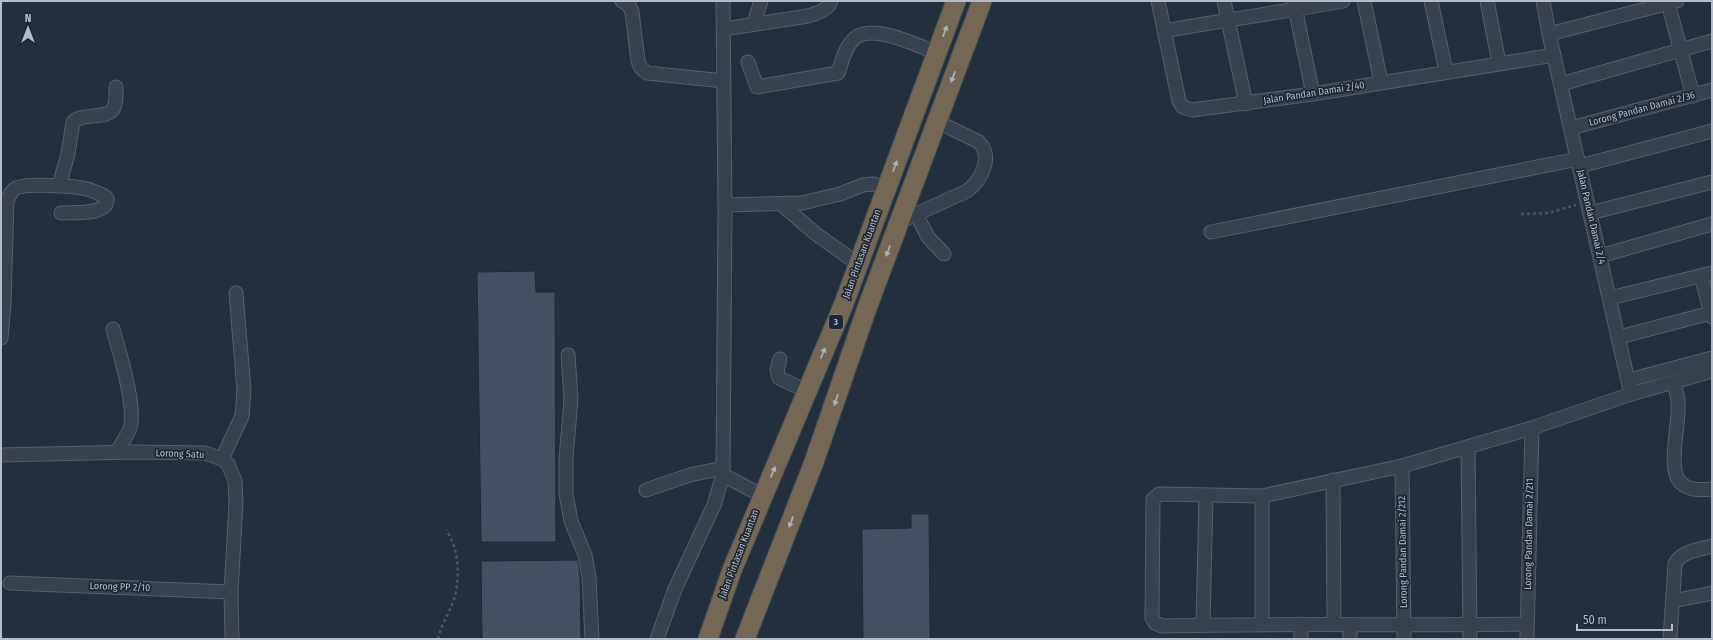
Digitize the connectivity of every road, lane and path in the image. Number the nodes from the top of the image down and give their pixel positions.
1 (622, 1) edge
2 (723, 1) edge
3 (761, 1) edge
4 (831, 1) edge
5 (956, 1) edge
6 (982, 1) edge
7 (1158, 1) edge
8 (1224, 1) edge
9 (1343, 1) edge
10 (1364, 1) edge
11 (1430, 1) edge
12 (1487, 1) edge
13 (1543, 1) edge
14 (1674, 2) edge
15 (1295, 5) edge
16 (1228, 19) junction
17 (754, 23) junction
18 (724, 28) junction
19 (1164, 31) junction
20 (1549, 34) junction
21 (1712, 41) edge
22 (1681, 51) junction
23 (937, 53) junction
24 (1554, 55) junction
25 (748, 62) dead end
26 (1499, 63) junction
27 (1446, 71) junction
28 (724, 81) junction
29 (1381, 82) junction
30 (1561, 84) junction
31 (116, 87) dead end
32 (1712, 90) edge
33 (1314, 94) junction
34 (1693, 96) junction
35 (1246, 104) junction
36 (936, 121) junction
37 (1571, 128) junction
38 (1712, 131) edge
39 (1579, 162) junction
40 (1712, 182) edge
41 (59, 186) junction
42 (887, 187) junction
43 (781, 204) junction
44 (725, 205) junction
45 (1589, 207) junction
46 (61, 213) dead end
47 (916, 214) junction
48 (1521, 214) dead end
49 (899, 222) junction
50 (1712, 224) edge
51 (1211, 232) dead end
52 (944, 254) dead end
53 (1600, 256) junction
54 (858, 264) junction
55 (1706, 274) edge
56 (236, 293) dead end
57 (1610, 298) junction
58 (1711, 315) edge
59 (113, 329) dead end
60 (1619, 337) junction
61 (1, 338) edge
62 (568, 355) dead end
63 (1712, 358) edge
64 (780, 359) dead end
65 (1712, 371) edge
66 (1629, 380) junction
67 (1674, 382) junction
68 (807, 391) junction
69 (1631, 394) junction
70 (1532, 428) junction
71 (1468, 446) junction
72 (117, 452) junction
73 (1, 455) edge
74 (222, 459) junction
75 (1402, 466) junction
76 (723, 471) junction
77 (1333, 480) junction
78 (1712, 489) edge
79 (646, 490) dead end
80 (1206, 495) junction
81 (763, 496) junction
82 (1262, 496) junction
83 (446, 530) dead end
84 (1712, 546) edge
85 (10, 583) dead end
86 (231, 592) junction
87 (1712, 593) edge
88 (1673, 601) junction
89 (1262, 624) junction
90 (1301, 624) junction
91 (1334, 624) junction
92 (1527, 624) junction
93 (1203, 625) junction
94 (1350, 625) junction
95 (1404, 625) junction
96 (1470, 625) junction
97 (232, 639) edge
98 (438, 639) edge
99 (592, 639) edge
100 (657, 639) edge
101 (708, 639) edge
102 (745, 639) edge
103 (1301, 639) edge
104 (1350, 639) edge
105 (1404, 639) edge
106 (1470, 639) edge
107 (1527, 639) edge
108 (1670, 639) edge

1 - 28 street
2 - 18 street
3 - 17 street
4 - 17 street
23 -> 5 highway, Jalan Pintasan Kuantan / 3
6 -> 36 highway
7 - 19 street, Jalan Pandan Damai 2/40
8 - 16 street
9 - 15 street
10 - 29 street
11 - 27 street
12 - 26 street
13 - 20 street, Jalan Pandan Damai 2/4
14 - 20 street
14 - 22 street
15 - 16 street
15 - 33 street
16 - 19 street
16 - 35 street
17 - 18 street
18 - 28 street
19 - 35 street, Jalan Pandan Damai 2/40
20 - 24 street, Jalan Pandan Damai 2/4
21 - 22 street
22 - 30 street
22 - 34 street
23 - 25 street
42 -> 23 highway, Jalan Pintasan Kuantan / 3
24 - 26 street, Jalan Pandan Damai 2/40
24 - 30 street, Jalan Pandan Damai 2/4
26 - 27 street, Jalan Pandan Damai 2/40
27 - 29 street, Jalan Pandan Damai 2/40
28 - 44 street
29 - 33 street, Jalan Pandan Damai 2/40
30 - 37 street, Jalan Pandan Damai 2/4
31 - 41 street
32 - 34 street, Lorong Pandan Damai 2/36
33 - 35 street, Jalan Pandan Damai 2/40
34 - 37 street, Lorong Pandan Damai 2/36
36 - 47 street
36 - 49 highway
37 - 39 street, Jalan Pandan Damai 2/4
38 - 39 street
39 - 45 street, Jalan Pandan Damai 2/4
39 - 51 street
40 - 45 street
41 - 46 street
41 - 61 street
42 - 43 street
42 - 54 highway, Jalan Pintasan Kuantan / 3
43 - 44 street
43 - 54 street
44 - 76 street
45 - 48 path
45 - 53 street, Jalan Pandan Damai 2/4
47 - 49 street
47 - 52 street
49 -> 102 highway
50 - 53 street
53 - 57 street, Jalan Pandan Damai 2/4
68 -> 54 highway, Jalan Pintasan Kuantan / 3
55 - 57 street
55 - 58 street
56 - 74 street
57 - 60 street, Jalan Pandan Damai 2/4
58 - 60 street
59 - 72 street
60 - 66 street, Jalan Pandan Damai 2/4
62 - 99 street
63 - 66 street
64 - 68 street
65 - 67 street
66 - 69 street, Jalan Pandan Damai 2/4
67 - 69 street
67 - 78 street
81 -> 68 highway, Jalan Pintasan Kuantan / 3
69 - 70 street
70 - 71 street
70 - 92 street, Lorong Pandan Damai 2/211
71 - 75 street
71 - 96 street
72 - 73 street, Lorong Satu
72 - 74 street, Lorong Satu
74 - 86 street
75 - 77 street
75 - 95 street, Lorong Pandan Damai 2/212
76 - 79 street
76 - 81 street
76 - 100 street
77 - 82 street
77 - 91 street
80 - 82 street
80 - 93 street
80 - 93 street
81 - 101 highway, Jalan Pintasan Kuantan / 3
82 - 89 street
83 - 98 path
84 - 88 street
85 - 86 street, Lorong PP 2/10
86 - 97 street
87 - 88 street
88 - 108 street
89 - 90 street
89 - 93 street
90 - 91 street
90 - 103 street
91 - 94 street
92 - 96 street
92 - 107 street, Lorong Pandan Damai 2/211
94 - 95 street
94 - 104 street
95 - 96 street
95 - 105 street, Lorong Pandan Damai 2/212
96 - 106 street

